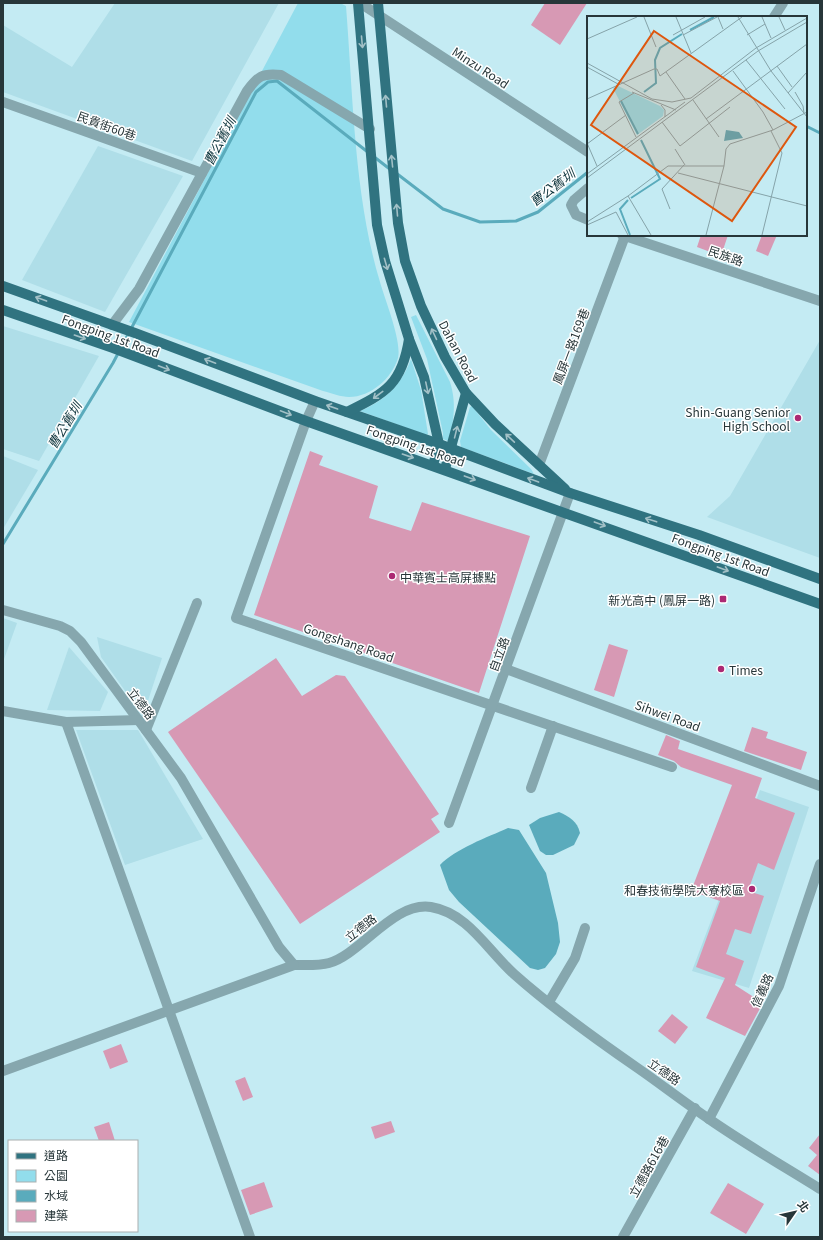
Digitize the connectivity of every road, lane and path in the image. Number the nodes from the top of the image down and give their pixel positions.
1 (359, 3) edge
2 (378, 3) edge
3 (783, 3) edge
4 (775, 16) edge
5 (379, 17) junction
6 (3, 102) edge
7 (370, 129) junction
8 (587, 151) edge
9 (202, 173) junction
10 (587, 189) edge
11 (587, 220) edge
12 (624, 236) edge
13 (3, 286) edge
14 (820, 301) edge
15 (3, 310) edge
16 (114, 326) junction
17 (408, 339) junction
18 (466, 393) junction
19 (315, 401) junction
20 (347, 412) junction
21 (306, 421) junction
22 (439, 444) junction
23 (452, 449) junction
24 (433, 465) junction
25 (539, 465) junction
26 (446, 469) junction
27 (570, 493) junction
28 (564, 511) junction
29 (820, 579) edge
30 (197, 603) dead end
31 (820, 604) edge
32 (3, 610) edge
33 (506, 669) junction
34 (492, 704) junction
35 (3, 711) edge
36 (139, 720) junction
37 (66, 722) junction
38 (553, 726) junction
39 (146, 730) junction
40 (672, 767) dead end
41 (820, 786) edge
42 (531, 788) dead end
43 (449, 823) dead end
44 (820, 864) edge
45 (585, 928) dead end
46 (294, 965) junction
47 (549, 1002) junction
48 (168, 1010) junction
49 (3, 1071) edge
50 (695, 1108) junction
51 (709, 1119) junction
52 (820, 1189) edge
53 (250, 1237) edge
54 (623, 1237) edge

1 - 5 street, Minzu Road
1 -> 7 main road
2 - 5 main road
3 - 4 street
5 - 8 street, Minzu Road
18 -> 5 main road, Dahan Road
6 - 9 street, 民貴街60巷
7 - 9 street
7 -> 17 main road
9 - 16 street
10 - 11 street
12 - 14 street, 民族路
12 - 25 street, 鳳屏一路169巷
16 -> 13 main road, Fongping 1st Road
15 -> 21 main road, Fongping 1st Road
19 -> 16 main road, Fongping 1st Road
17 -> 20 main road
17 -> 22 main road
23 -> 18 main road
25 -> 18 main road, Dahan Road
20 -> 19 main road, Fongping 1st Road
19 - 21 street, Gongshang Road
20 - 22 main road, Fongping 1st Road
21 -> 24 main road, Fongping 1st Road
21 - 34 street, Gongshang Road
22 - 23 main road, Fongping 1st Road
22 - 24 main road
23 - 26 main road
27 -> 23 main road, Fongping 1st Road
24 - 26 main road, Fongping 1st Road
25 - 27 main road, Dahan Road
26 -> 28 main road, Fongping 1st Road
27 - 28 street, 自立路
29 -> 27 main road, Fongping 1st Road
28 -> 31 main road, Fongping 1st Road
28 - 33 street, 自立路
30 - 39 street
32 - 36 street, 立德路
33 - 34 street, 自立路
33 - 41 street, Sihwei Road
34 - 38 street, Gongshang Road
34 - 43 street, 自立路
35 - 37 street
36 - 37 street
36 - 39 street, 立德路
37 - 48 street
38 - 40 street, Gongshang Road
38 - 42 street
39 - 46 street, 立德路
44 - 51 street, 信義路
45 - 47 street
46 - 47 street, 立德路
46 - 48 street
47 - 50 street, 立德路
48 - 49 street
48 - 53 street
50 - 51 street, 立德路
50 - 54 street, 立德路616巷
51 - 52 street, 立德路

